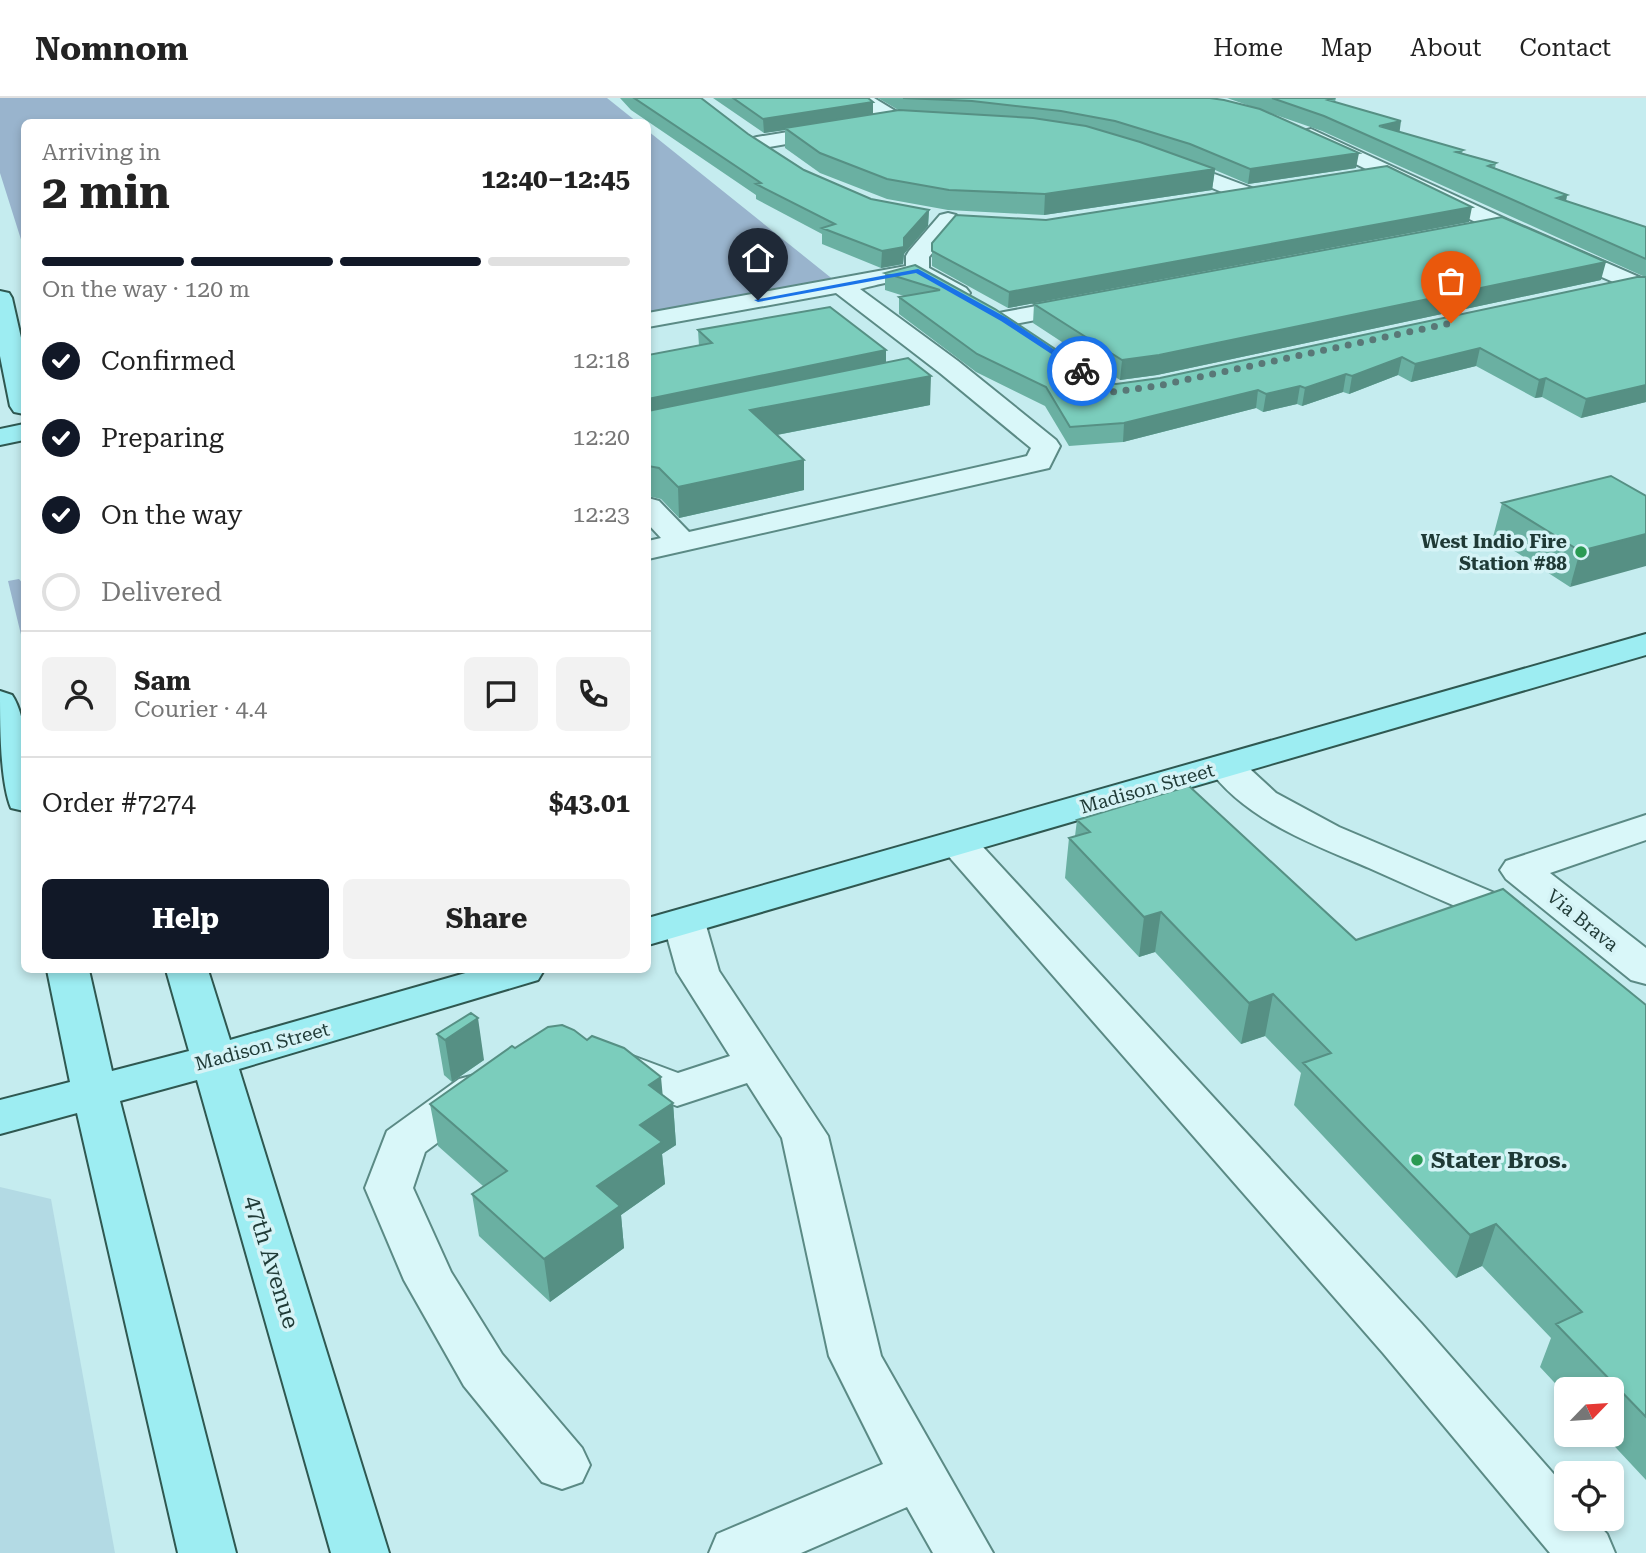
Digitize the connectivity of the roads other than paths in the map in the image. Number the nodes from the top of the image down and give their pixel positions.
1 (862, 98) edge
2 (898, 121) junction
3 (958, 123) edge
4 (1290, 128) edge
5 (738, 129) edge
6 (757, 143) junction
7 (1147, 155) edge
8 (779, 157) edge
9 (1386, 172) junction
10 (1345, 178) edge
11 (1276, 190) edge
12 (1249, 195) junction
13 (1209, 201) edge
14 (975, 222) edge
15 (1500, 225) junction
16 (1460, 232) edge
17 (918, 271) junction
18 (840, 285) junction
19 (1640, 286) edge
20 (1595, 292) edge
21 (0, 298) edge
22 (1111, 299) edge
23 (651, 319) edge
24 (1004, 319) junction
25 (1036, 341) edge
26 (950, 367) junction
27 (910, 375) edge
28 (21, 392) edge
29 (21, 433) edge
30 (0, 437) edge
31 (651, 510) edge
32 (682, 542) junction
33 (651, 549) edge
34 (1646, 644) edge
35 (0, 702) edge
36 (1224, 766) junction
37 (21, 788) edge
38 (1646, 827) edge
39 (958, 843) junction
40 (666, 927) edge
41 (1550, 953) edge
42 (1646, 970) edge
43 (69, 973) edge
44 (188, 973) edge
45 (513, 973) edge
46 (570, 1048) edge
47 (214, 1059) junction
48 (757, 1063) junction
49 (505, 1070) edge
50 (97, 1091) junction
51 (0, 1117) edge
52 (562, 1465) dead end
53 (919, 1475) junction
54 (207, 1553) edge
55 (360, 1553) edge
56 (738, 1553) edge
57 (964, 1553) edge
58 (1587, 1553) edge

1 - 2 lane
2 - 3 lane
2 - 6 lane
4 - 9 lane
5 - 6 lane
6 - 8 lane
7 - 12 lane
9 - 10 lane
9 - 15 lane
11 - 12 lane
12 - 13 lane
14 - 17 lane
15 - 16 lane
15 - 19 lane
17 - 18 lane
17 - 24 lane
18 - 23 lane
18 - 26 lane
19 - 20 lane
21 - 28 main road
22 - 24 lane
24 - 25 lane
26 - 27 lane
26 - 32 lane
29 - 30 main road
31 - 32 lane
32 - 33 lane
34 - 36 main road, Madison Street
35 - 37 main road
36 - 39 main road, Madison Street
36 - 41 lane
38 - 42 lane, Via Brava
39 - 40 main road, Madison Street
39 - 58 lane
40 - 48 lane
43 - 50 main road
44 - 47 main road, 47th Avenue
45 - 47 main road, Madison Street
46 - 48 lane
47 - 50 main road, Madison Street
47 - 55 main road, 47th Avenue
48 - 53 lane
49 - 52 lane
50 - 51 main road, Madison Street
50 - 54 main road
53 - 56 lane
53 - 57 lane

